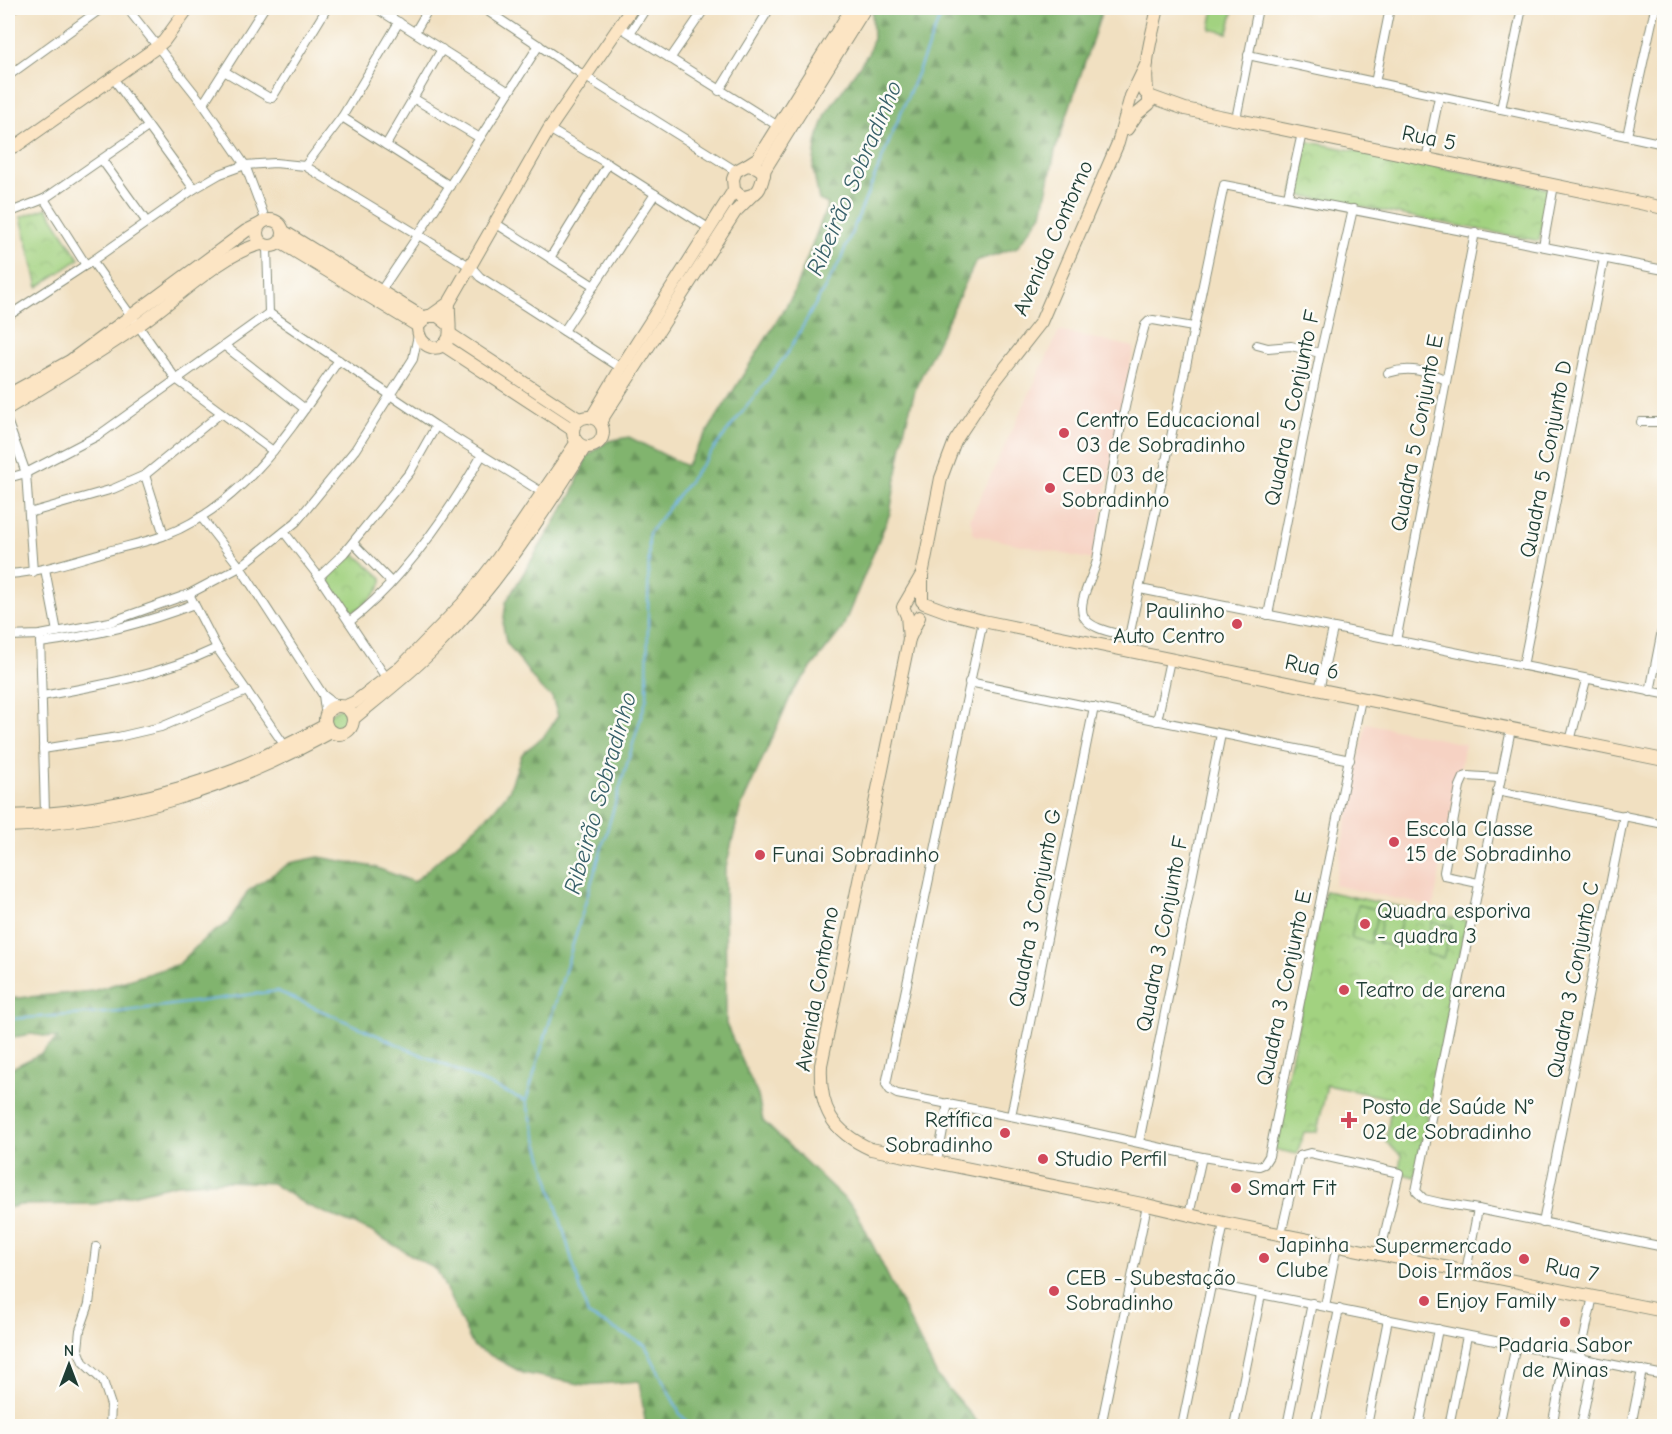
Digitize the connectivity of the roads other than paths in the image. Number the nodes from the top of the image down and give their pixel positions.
1 (14, 8) edge
2 (102, 8) edge
3 (127, 8) edge
4 (188, 8) edge
5 (264, 8) edge
6 (327, 8) edge
7 (376, 8) edge
8 (429, 8) edge
9 (632, 8) edge
10 (646, 8) edge
11 (705, 8) edge
12 (770, 8) edge
13 (852, 8) edge
14 (865, 8) edge
15 (1158, 8) edge
16 (1258, 8) edge
17 (1390, 8) edge
18 (1522, 8) edge
19 (1655, 8) edge
20 (489, 9) edge
21 (8, 12) edge
22 (399, 22) junction
23 (625, 30) junction
24 (415, 32) junction
25 (538, 45) junction
26 (157, 47) junction
27 (442, 49) junction
28 (1248, 55) junction
29 (670, 59) junction
30 (1147, 63) junction
31 (224, 70) junction
32 (8, 76) edge
33 (586, 77) junction
34 (113, 78) junction
35 (1375, 83) junction
36 (719, 91) junction
37 (509, 92) junction
38 (1439, 97) junction
39 (413, 98) junction
40 (1132, 98) junction
41 (1147, 102) junction
42 (203, 104) junction
43 (1501, 109) junction
44 (342, 117) junction
45 (1236, 119) junction
46 (778, 126) junction
47 (148, 127) junction
48 (8, 129) edge
49 (549, 129) junction
50 (1302, 133) junction
51 (1627, 136) junction
52 (480, 138) junction
53 (1119, 143) junction
54 (1665, 144) edge
55 (386, 145) junction
56 (12, 147) edge
57 (1426, 159) junction
58 (102, 160) junction
59 (608, 164) junction
60 (244, 165) junction
61 (305, 166) junction
62 (741, 168) junction
63 (764, 175) junction
64 (1554, 185) junction
65 (450, 186) junction
66 (194, 189) junction
67 (734, 190) junction
68 (655, 194) junction
69 (751, 196) junction
70 (1288, 196) junction
71 (44, 199) junction
72 (1665, 208) edge
73 (1353, 209) junction
74 (8, 213) edge
75 (146, 221) junction
76 (263, 222) junction
77 (495, 224) junction
78 (710, 229) junction
79 (1474, 232) junction
80 (419, 234) junction
81 (282, 236) junction
82 (264, 245) junction
83 (1543, 246) junction
84 (550, 258) junction
85 (1604, 259) junction
86 (89, 263) junction
87 (471, 267) junction
88 (1665, 270) edge
89 (594, 285) junction
90 (380, 292) junction
91 (449, 303) junction
92 (268, 313) junction
93 (8, 316) edge
94 (134, 321) junction
95 (423, 324) junction
96 (1193, 327) junction
97 (449, 329) junction
98 (564, 331) junction
99 (1257, 345) dead end
100 (225, 346) junction
101 (438, 346) junction
102 (1320, 353) junction
103 (413, 359) junction
104 (339, 360) junction
105 (621, 368) junction
106 (1388, 373) dead end
107 (176, 379) junction
108 (1446, 380) junction
109 (391, 394) junction
110 (8, 395) edge
111 (8, 408) edge
112 (305, 409) junction
113 (221, 413) junction
114 (596, 420) junction
115 (1641, 422) dead end
116 (1665, 422) edge
117 (8, 423) edge
118 (576, 425) junction
119 (436, 426) junction
120 (581, 445) junction
121 (273, 451) junction
122 (482, 455) junction
123 (26, 473) junction
124 (145, 475) junction
125 (8, 478) edge
126 (543, 493) junction
127 (29, 513) junction
128 (201, 517) junction
129 (284, 532) junction
130 (164, 535) junction
131 (353, 543) junction
132 (240, 567) junction
133 (45, 569) junction
134 (33, 572) junction
135 (8, 574) edge
136 (922, 575) junction
137 (319, 578) junction
138 (391, 582) junction
139 (1140, 589) junction
140 (189, 594) junction
141 (909, 598) junction
142 (194, 604) junction
143 (919, 610) junction
144 (1268, 615) junction
145 (1665, 620) edge
146 (983, 621) junction
147 (349, 622) junction
148 (1333, 629) junction
149 (57, 632) junction
150 (8, 636) edge
151 (1129, 637) junction
152 (40, 639) junction
153 (1396, 641) junction
154 (216, 648) junction
155 (1126, 651) junction
156 (1170, 660) junction
157 (1523, 666) junction
158 (387, 679) junction
159 (1586, 680) junction
160 (969, 682) junction
161 (1319, 690) junction
162 (247, 691) junction
163 (1650, 692) junction
164 (1665, 694) edge
165 (323, 695) junction
166 (42, 696) junction
167 (1361, 699) junction
168 (342, 707) junction
169 (1094, 707) junction
170 (354, 718) junction
171 (1157, 721) junction
172 (327, 725) junction
173 (1511, 729) junction
174 (1221, 734) junction
175 (1570, 741) junction
176 (285, 746) junction
177 (43, 748) junction
178 (1350, 760) junction
179 (1665, 760) edge
180 (1499, 778) junction
181 (1497, 791) junction
182 (45, 813) junction
183 (1624, 815) junction
184 (8, 816) edge
185 (1665, 824) edge
186 (8, 826) edge
187 (1478, 884) junction
188 (948, 1103) junction
189 (1011, 1116) junction
190 (1138, 1142) junction
191 (1202, 1157) junction
192 (937, 1162) junction
193 (1147, 1205) junction
194 (1478, 1209) junction
195 (1190, 1215) junction
196 (1224, 1223) junction
197 (1543, 1223) junction
198 (1281, 1234) junction
199 (1337, 1245) junction
200 (96, 1247) dead end
201 (1665, 1247) edge
202 (1380, 1254) junction
203 (1466, 1270) junction
204 (1211, 1284) junction
205 (1262, 1295) junction
206 (1593, 1296) junction
207 (1312, 1303) junction
208 (1325, 1306) junction
209 (1339, 1309) junction
210 (1665, 1311) edge
211 (1389, 1319) junction
212 (1438, 1329) junction
213 (1467, 1336) junction
214 (1516, 1345) junction
215 (1566, 1355) junction
216 (1580, 1357) junction
217 (1594, 1361) junction
218 (1642, 1370) junction
219 (1665, 1375) edge
220 (110, 1426) edge
221 (1101, 1426) edge
222 (1182, 1426) edge
223 (1234, 1426) edge
224 (1287, 1426) edge
225 (1315, 1426) edge
226 (1367, 1426) edge
227 (1419, 1426) edge
228 (1449, 1426) edge
229 (1499, 1426) edge
230 (1552, 1426) edge
231 (1581, 1426) edge
232 (1631, 1426) edge

1 - 21 street
2 - 32 street
3 - 26 street
4 - 26 street
5 - 31 street
6 - 31 street
7 - 22 street
8 - 24 street
9 - 23 street
10 - 23 street
11 - 29 street
12 - 36 street
13 - 46 street
14 - 63 street
15 - 30 street, Avenida Contorno
16 - 28 street
17 - 35 street
18 - 43 street
19 - 51 street
20 - 25 street
22 - 24 street
22 - 44 street
23 - 29 street
23 - 33 street
24 - 27 street
25 - 33 street
25 - 37 street
26 - 34 street
26 - 42 street
27 - 37 street
27 - 39 street
28 - 35 street
28 - 45 street
29 - 36 street
30 - 40 street, Avenida Contorno
30 - 41 street, Avenida Contorno
31 - 42 street
33 - 49 street
33 - 62 street
34 - 47 street
34 - 56 street
35 - 38 street
36 - 46 street
37 - 52 street
38 - 43 street
38 - 57 street
39 - 52 street
39 - 55 street
40 - 41 street, Rua 5
40 - 53 street, Avenida Contorno
41 - 45 street, Rua 5
41 - 53 street, Avenida Contorno
42 - 60 street
43 - 51 street
44 - 55 street
44 - 61 street
45 - 50 street, Rua 5
46 - 62 street
47 - 58 street
47 - 66 street
48 - 56 street
49 - 59 street
49 - 77 street
50 - 57 street, Rua 5
50 - 70 street
51 - 54 street
52 - 65 street
53 - 136 street, Avenida Contorno
55 - 65 street
57 - 64 street, Rua 5
58 - 71 street
58 - 75 street
59 - 68 street
59 - 84 street
60 - 61 street
60 - 66 street
60 - 76 street
61 - 80 street
62 - 63 street
62 - 67 street
63 - 69 street
64 - 72 street, Rua 5
64 - 83 street
65 - 80 street
66 - 75 street
67 - 69 street
67 - 78 street
68 - 78 street
68 - 89 street
69 - 114 street
70 - 73 street
70 - 96 street
71 - 74 street
71 - 86 street
73 - 79 street
73 - 102 street, Quadra 5 Conjunto F
75 - 86 street
76 - 81 street
76 - 82 street
76 - 94 street
77 - 84 street
77 - 87 street
78 - 105 street
79 - 83 street
79 - 108 street, Quadra 5 Conjunto E
80 - 87 street
80 - 90 street
81 - 82 street
81 - 90 street
81 - 95 street
82 - 92 street
82 - 94 street
83 - 85 street
84 - 89 street
85 - 88 street
85 - 157 street, Quadra 5 Conjunto D
86 - 93 street
86 - 94 street
87 - 91 street
87 - 98 street
89 - 98 street
90 - 95 street
91 - 95 street
91 - 97 street
92 - 100 street
92 - 104 street
94 - 107 street
94 - 110 street
94 - 111 street
95 - 97 street
95 - 101 street
95 - 103 street
96 - 139 street
96 - 151 street
97 - 101 street
97 - 118 street
98 - 105 street
99 - 102 street
100 - 107 street
100 - 112 street
101 - 103 street
101 - 118 street
102 - 144 street, Quadra 5 Conjunto F
103 - 109 street
104 - 109 street
104 - 112 street
105 - 114 street
106 - 108 street
107 - 113 street
107 - 123 street
108 - 153 street, Quadra 5 Conjunto E
109 - 119 street
109 - 129 street
112 - 121 street
113 - 121 street
113 - 124 street
114 - 118 street
114 - 120 street
115 - 116 street
117 - 123 street
118 - 120 street
119 - 122 street
119 - 131 street
120 - 126 street
120 - 170 street
121 - 128 street
122 - 126 street
122 - 138 street
123 - 125 street
123 - 127 street
124 - 127 street
124 - 130 street
126 - 158 street
127 - 134 street
128 - 130 street
128 - 132 street
129 - 132 street
129 - 137 street
130 - 133 street
131 - 137 street
131 - 138 street
132 - 140 street
132 - 165 street
133 - 134 street
133 - 149 street
134 - 135 street
136 - 141 street, Avenida Contorno
136 - 143 street, Avenida Contorno
137 - 147 street
138 - 147 street
139 - 144 street
139 - 151 street
140 - 142 street
140 - 149 street
141 - 143 street, Rua 6
141 - 143 street
142 - 152 street
142 - 154 street
143 - 146 street, Rua 6
143 - 192 street, Avenida Contorno
144 - 148 street
145 - 163 street
146 - 155 street, Rua 6
146 - 160 street
147 - 158 street
148 - 153 street
148 - 161 street
149 - 152 street
150 - 152 street
151 - 155 street
152 - 166 street
153 - 157 street
154 - 162 street
154 - 166 street
155 - 156 street, Rua 6
156 - 161 street, Rua 6
156 - 171 street
157 - 159 street
158 - 168 street
159 - 163 street
159 - 175 street
160 - 169 street
160 - 188 street
161 - 167 street, Rua 6
162 - 176 street
162 - 177 street
163 - 164 street
165 - 168 street
165 - 172 street
166 - 177 street
167 - 173 street, Rua 6
167 - 178 street, Quadra 3 Conjunto E
168 - 170 street
168 - 172 street
169 - 171 street
169 - 189 street, Quadra 3 Conjunto G
170 - 172 street
171 - 174 street
172 - 176 street
172 - 186 street
173 - 175 street, Rua 6
173 - 180 street
174 - 178 street
174 - 190 street, Quadra 3 Conjunto F
175 - 179 street, Rua 6
176 - 182 street
177 - 182 street
178 - 191 street, Quadra 3 Conjunto E
180 - 181 street
180 - 187 street
181 - 183 street
181 - 187 street
182 - 184 street
183 - 185 street
183 - 197 street, Quadra 3 Conjunto C
187 - 194 street
188 - 189 street
188 - 192 street
189 - 190 street
190 - 191 street
191 - 195 street
192 - 193 street, Avenida Contorno
193 - 195 street, Avenida Contorno
193 - 221 street
194 - 197 street
194 - 203 street
195 - 196 street, Rua 7
196 - 198 street, Rua 7
196 - 204 street
197 - 201 street
198 - 199 street, Rua 7
198 - 202 street
199 - 202 street, Rua 7
199 - 208 street
200 - 220 street
202 - 203 street, Rua 7
203 - 206 street, Rua 7
204 - 205 street
204 - 222 street
205 - 207 street
205 - 223 street
206 - 210 street, Rua 7
206 - 216 street
207 - 208 street
207 - 224 street
208 - 209 street
209 - 211 street
209 - 225 street
211 - 212 street
211 - 226 street
212 - 213 street
212 - 227 street
213 - 214 street
213 - 228 street
214 - 215 street
214 - 229 street
215 - 216 street
215 - 230 street
216 - 217 street
217 - 218 street
217 - 231 street
218 - 219 street
218 - 232 street

